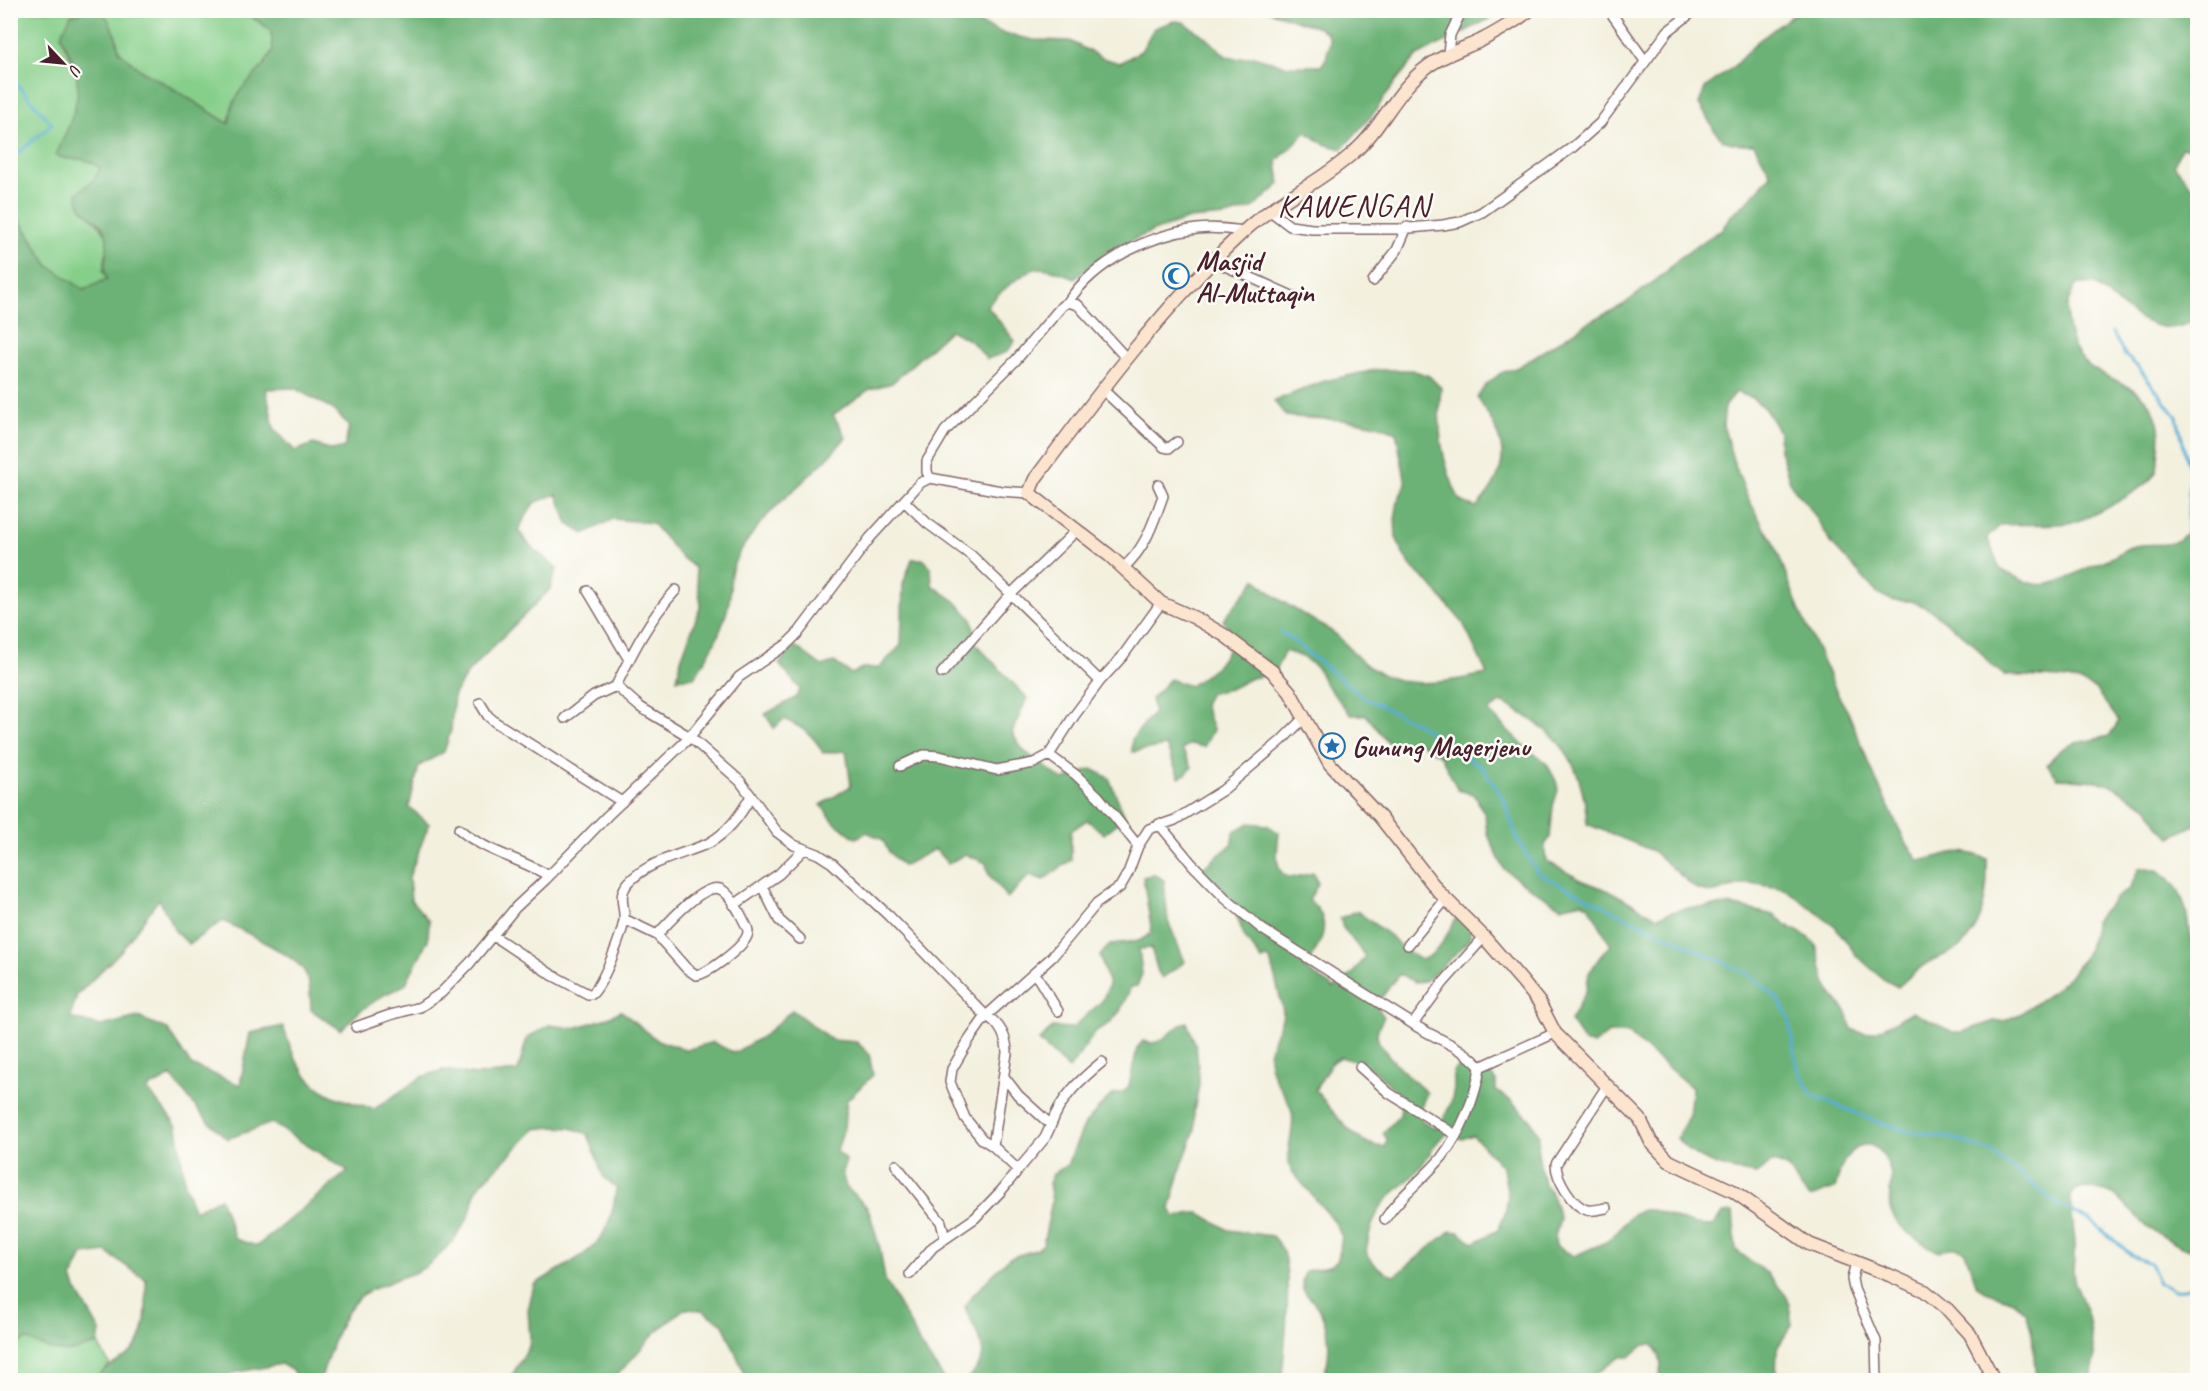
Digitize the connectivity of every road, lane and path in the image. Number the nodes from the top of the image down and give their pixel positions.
1 (1462, 10) edge
2 (1530, 10) edge
3 (1609, 10) edge
4 (1695, 10) edge
5 (1448, 54) junction
6 (1645, 61) junction
7 (1269, 210) junction
8 (1407, 227) junction
9 (1244, 231) junction
10 (1214, 261) junction
11 (1373, 281) dead end
12 (1292, 296) dead end
13 (1068, 302) junction
14 (1127, 359) junction
15 (1103, 390) junction
16 (1177, 442) dead end
17 (930, 478) junction
18 (1158, 485) dead end
19 (1029, 493) junction
20 (903, 501) junction
21 (1077, 530) junction
22 (1123, 568) junction
23 (676, 590) dead end
24 (588, 591) dead end
25 (1011, 594) junction
26 (1161, 603) junction
27 (628, 658) junction
28 (942, 673) dead end
29 (1100, 681) junction
30 (616, 686) junction
31 (480, 703) dead end
32 (565, 718) dead end
33 (1304, 718) junction
34 (690, 736) junction
35 (1049, 755) junction
36 (900, 766) dead end
37 (751, 796) junction
38 (622, 802) junction
39 (1159, 824) junction
40 (459, 829) dead end
41 (1138, 846) junction
42 (804, 849) junction
43 (549, 876) junction
44 (762, 886) junction
45 (1446, 899) junction
46 (734, 905) junction
47 (624, 919) junction
48 (492, 935) junction
49 (657, 935) junction
50 (1484, 937) junction
51 (800, 939) dead end
52 (1408, 945) dead end
53 (1035, 974) junction
54 (1058, 1011) dead end
55 (986, 1016) junction
56 (1413, 1024) junction
57 (356, 1027) dead end
58 (1555, 1034) junction
59 (1102, 1062) dead end
60 (1360, 1067) dead end
61 (1480, 1067) junction
62 (1005, 1078) junction
63 (1607, 1086) junction
64 (1051, 1125) junction
65 (1455, 1136) junction
66 (993, 1146) junction
67 (896, 1165) dead end
68 (1018, 1170) junction
69 (1606, 1208) dead end
70 (1385, 1219) dead end
71 (945, 1238) junction
72 (1856, 1262) junction
73 (910, 1274) dead end
74 (1877, 1380) edge
75 (1994, 1380) edge

1 - 5 street
2 - 5 main road
3 - 6 street
4 - 6 street
5 - 7 main road
6 - 8 street
7 - 8 street
7 - 9 main road
8 - 11 street
9 - 10 main road
9 - 13 street
10 - 12 street
10 - 14 main road
13 - 14 street
13 - 17 street
14 - 15 main road
15 - 16 street
15 - 19 main road
17 - 19 street
17 - 20 street
18 - 22 street
19 - 21 main road
20 - 25 street
20 - 34 street
21 - 22 main road
21 - 25 street
22 - 26 main road
23 - 27 street
24 - 27 street
25 - 28 street
25 - 29 street
26 - 29 street
26 - 33 main road
27 - 30 street
29 - 35 street
30 - 32 street
30 - 34 street
31 - 38 street
33 - 39 street
33 - 45 main road
34 - 37 street
34 - 38 street
35 - 36 street
35 - 41 street
37 - 42 street
37 - 47 street
38 - 43 street
39 - 41 street
39 - 56 street
40 - 43 street
41 - 53 street
42 - 44 street
42 - 55 street
43 - 48 street
44 - 46 street
44 - 51 street
45 - 50 main road
45 - 52 street
46 - 49 street
46 - 49 street
47 - 48 street
47 - 49 street
48 - 57 street
50 - 56 street
50 - 58 main road
53 - 54 street
53 - 55 street
55 - 62 street
55 - 66 street
56 - 61 street
58 - 61 street
58 - 63 main road
59 - 64 street
60 - 65 street
61 - 65 street
62 - 64 street
62 - 66 street
63 - 69 street
63 - 72 main road
64 - 68 street
65 - 70 street
66 - 68 street
67 - 71 street
68 - 71 street
71 - 73 street
72 - 74 street
72 - 75 main road

